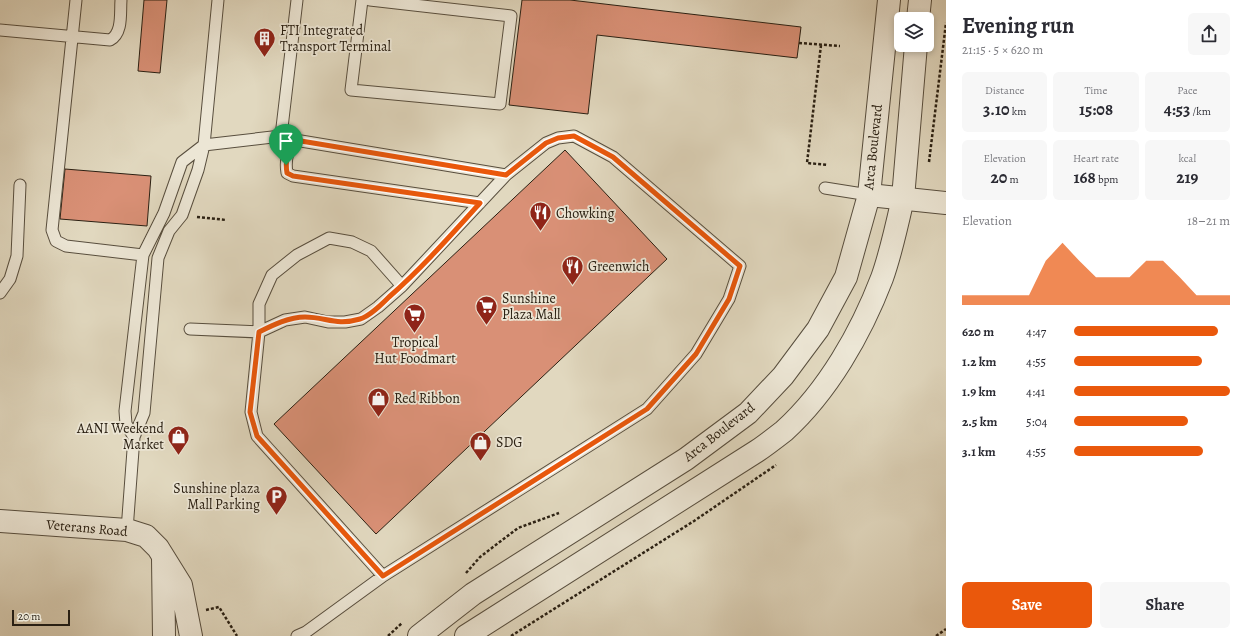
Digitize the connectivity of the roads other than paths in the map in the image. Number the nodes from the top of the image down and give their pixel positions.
1 (76, 0) edge
2 (121, 0) edge
3 (218, 0) edge
4 (298, 0) edge
5 (362, 0) edge
6 (370, 0) edge
7 (889, 0) edge
8 (920, 0) edge
9 (919, 12) edge
10 (0, 30) edge
11 (74, 36) junction
12 (915, 52) edge
13 (204, 145) junction
14 (506, 175) junction
15 (20, 185) dead end
16 (825, 188) dead end
17 (869, 195) junction
18 (903, 198) junction
19 (480, 203) junction
20 (946, 203) edge
21 (143, 255) junction
22 (402, 286) junction
23 (0, 293) edge
24 (190, 328) dead end
25 (259, 332) junction
26 (134, 437) junction
27 (0, 521) edge
28 (127, 530) junction
29 (163, 558) junction
30 (383, 576) junction
31 (302, 635) edge
32 (164, 636) edge
33 (192, 636) edge
34 (419, 636) edge
35 (466, 636) edge

1 - 11 lane
2 - 11 lane
3 - 13 lane
4 - 13 lane
5 - 6 lane
7 - 17 street, Arca Boulevard
8 - 9 street
10 - 11 lane
11 - 21 lane
12 - 18 street
13 - 21 lane
13 - 26 lane
14 - 19 lane
14 - 19 lane
14 - 30 lane
15 - 23 lane
16 - 17 lane
17 - 18 street
17 - 34 street, Arca Boulevard
18 - 20 street
18 - 35 street
19 - 22 lane
21 - 26 lane
22 - 25 lane
22 - 25 lane
24 - 25 lane
25 - 30 lane
26 - 28 lane
27 - 28 street, Veterans Road
28 - 29 street, Veterans Road
29 - 32 street
29 - 33 street, Veterans Road
30 - 31 lane

